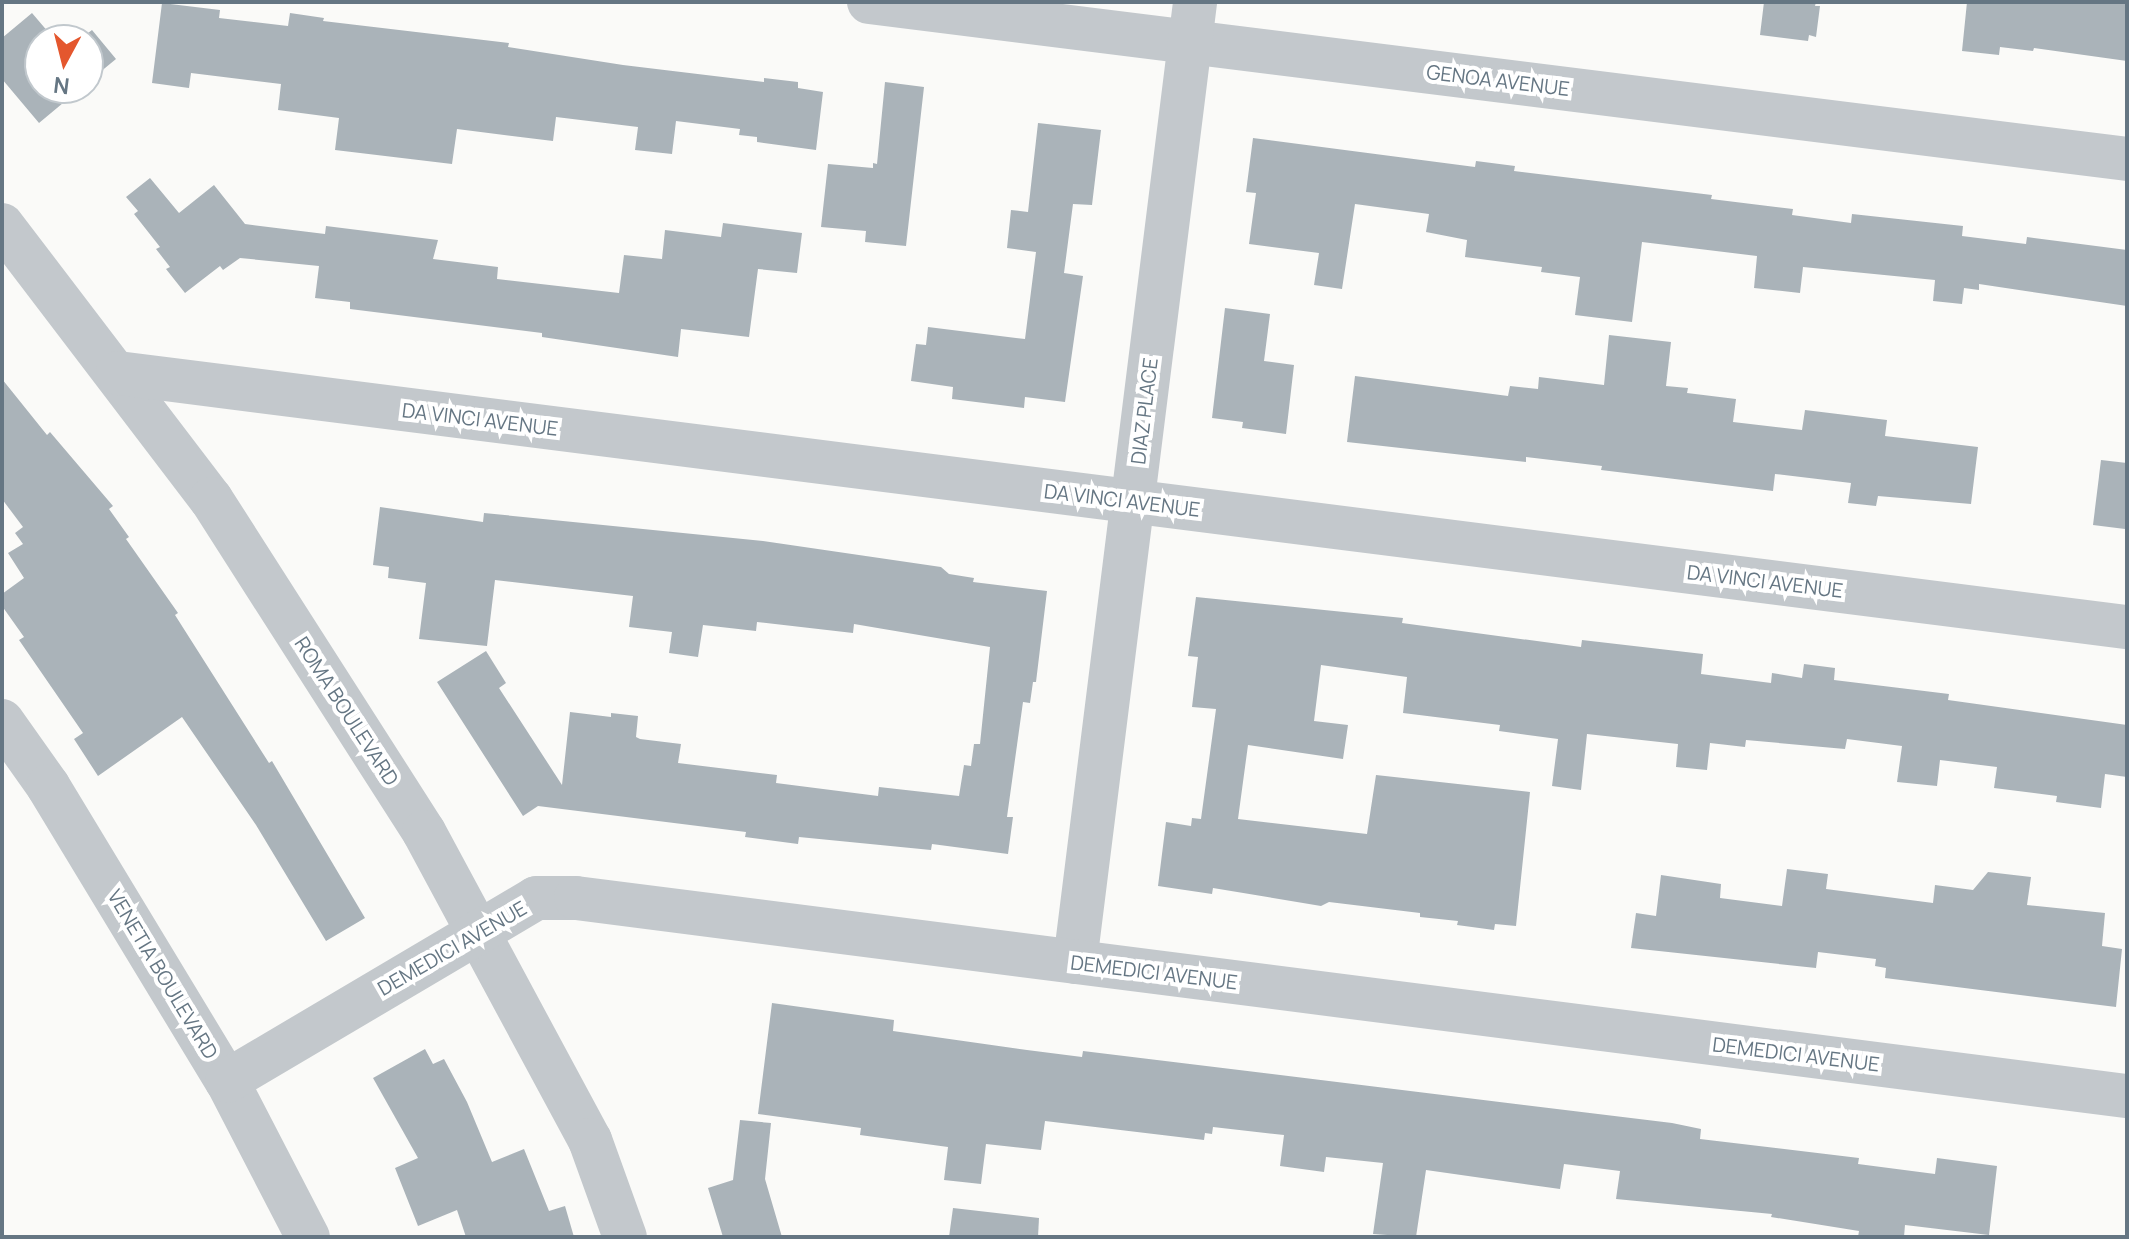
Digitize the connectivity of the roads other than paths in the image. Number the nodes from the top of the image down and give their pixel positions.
1 (869, 2) edge
2 (1192, 22) edge
3 (2127, 159) edge
4 (2, 225) edge
5 (118, 373) junction
6 (1133, 502) junction
7 (2127, 627) edge
8 (2, 721) edge
9 (479, 932) junction
10 (1075, 962) junction
11 (227, 1081) junction
12 (2127, 1096) edge
13 (308, 1237) edge
14 (625, 1237) edge

1 - 2 street, GENOA AVENUE
2 - 3 street, GENOA AVENUE
2 - 6 street, DIAZ PLACE
4 - 5 street, ROMA BOULEVARD
5 - 6 street, DA VINCI AVENUE
5 - 9 street, ROMA BOULEVARD
6 - 7 street, DA VINCI AVENUE
6 - 10 street, DIAZ PLACE
8 - 11 street, VENETIA BOULEVARD
9 - 10 street, DEMEDICI AVENUE
9 - 11 street, DEMEDICI AVENUE
9 - 14 street, ROMA BOULEVARD
10 - 12 street, DEMEDICI AVENUE
11 - 13 street, VENETIA BOULEVARD

